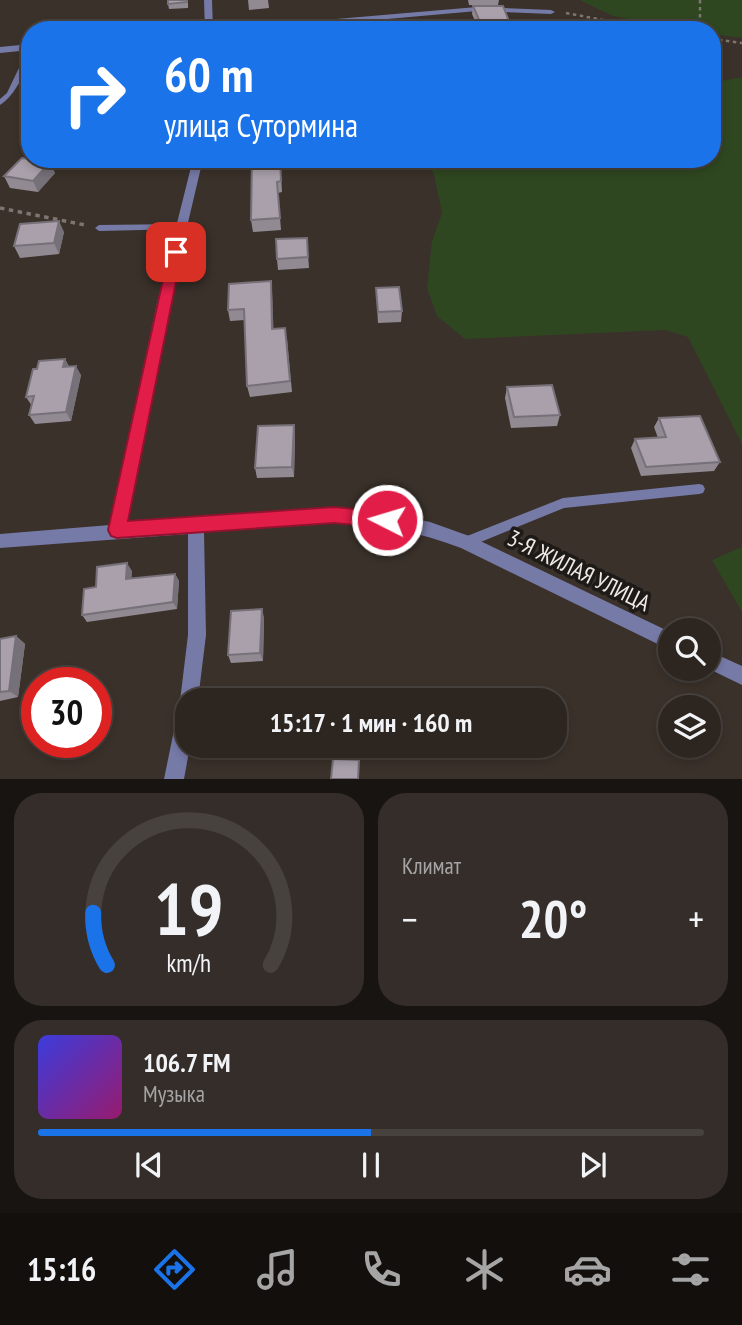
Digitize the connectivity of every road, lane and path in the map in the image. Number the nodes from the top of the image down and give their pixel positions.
1 (208, 0) edge
2 (699, 0) edge
3 (551, 12) joint
4 (363, 19) junction
5 (209, 21) edge
6 (339, 21) edge
7 (365, 21) edge
8 (614, 21) edge
9 (700, 21) edge
10 (721, 41) edge
11 (742, 43) edge
12 (21, 49) edge
13 (0, 50) edge
14 (21, 69) edge
15 (0, 103) edge
16 (196, 168) edge
17 (0, 208) edge
18 (182, 227) junction
19 (99, 228) joint
20 (699, 489) dead end
21 (196, 524) junction
22 (117, 530) junction
23 (0, 541) edge
24 (466, 542) junction
25 (658, 635) edge
26 (721, 666) edge
27 (742, 676) edge
28 (190, 688) edge
29 (178, 758) edge
30 (174, 779) edge

1 - 5 street
2 - 9 path
3 - 4 street
3 - 8 path
4 - 6 street
4 - 7 lane
10 - 11 path
12 - 13 street
14 - 15 lane
16 - 18 street
17 - 19 path
18 - 19 lane
18 - 22 street
20 - 24 lane
21 - 22 street, 3-Я ЖИЛАЯ УЛИЦА
21 - 24 street, 3-Я ЖИЛАЯ УЛИЦА
21 - 28 street
22 - 23 street, 3-Я ЖИЛАЯ УЛИЦА
24 - 25 street, 3-Я ЖИЛАЯ УЛИЦА
26 - 27 street
29 - 30 street

